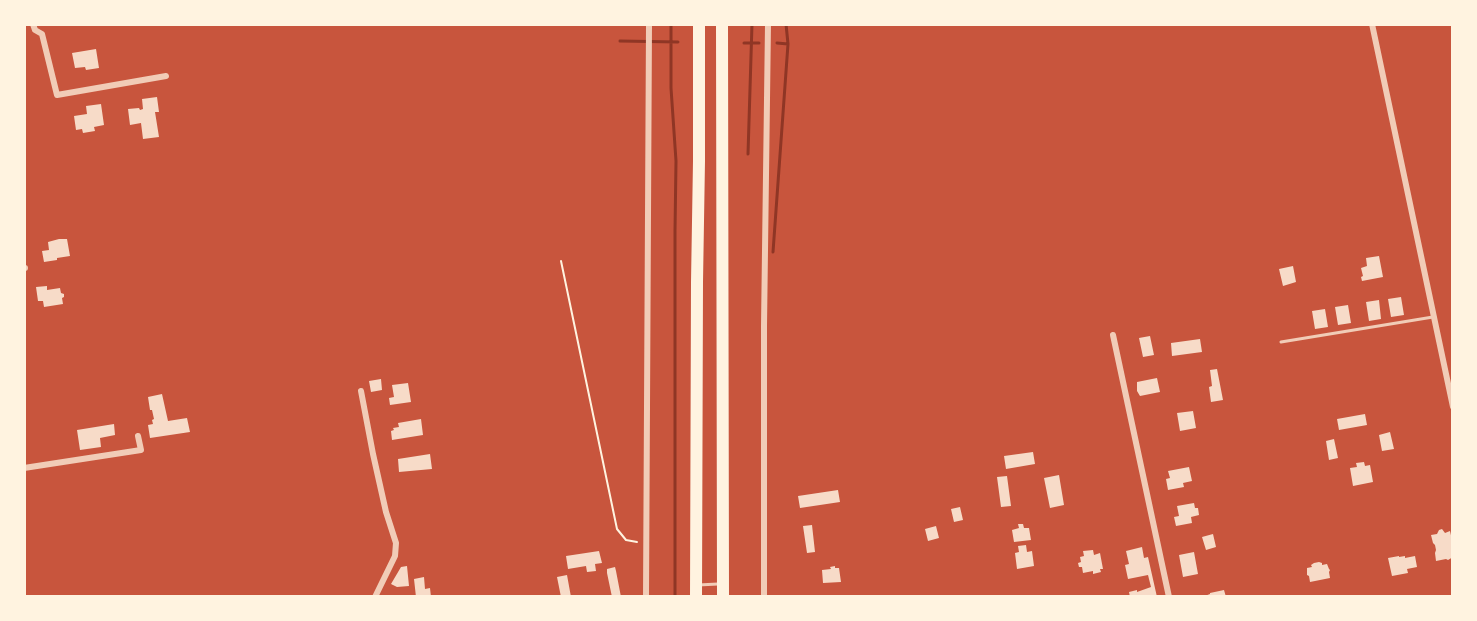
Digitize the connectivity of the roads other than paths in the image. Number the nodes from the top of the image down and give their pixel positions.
1 (33, 24) edge
2 (649, 24) edge
3 (699, 24) edge
4 (722, 24) edge
5 (768, 24) edge
6 (1372, 24) edge
7 (166, 76) dead end
8 (1434, 316) junction
9 (1113, 335) dead end
10 (1281, 342) dead end
11 (361, 391) dead end
12 (1453, 407) edge
13 (138, 436) dead end
14 (24, 468) edge
15 (696, 591) edge
16 (723, 591) edge
17 (375, 597) edge
18 (646, 597) edge
19 (764, 597) edge
20 (1169, 597) edge

1 - 7 street
2 - 18 street
3 - 15 highway
4 - 16 highway
5 - 19 street
6 - 8 street
8 - 10 lane
8 - 12 street
9 - 20 street
11 - 17 street
13 - 14 street
15 - 16 lane

